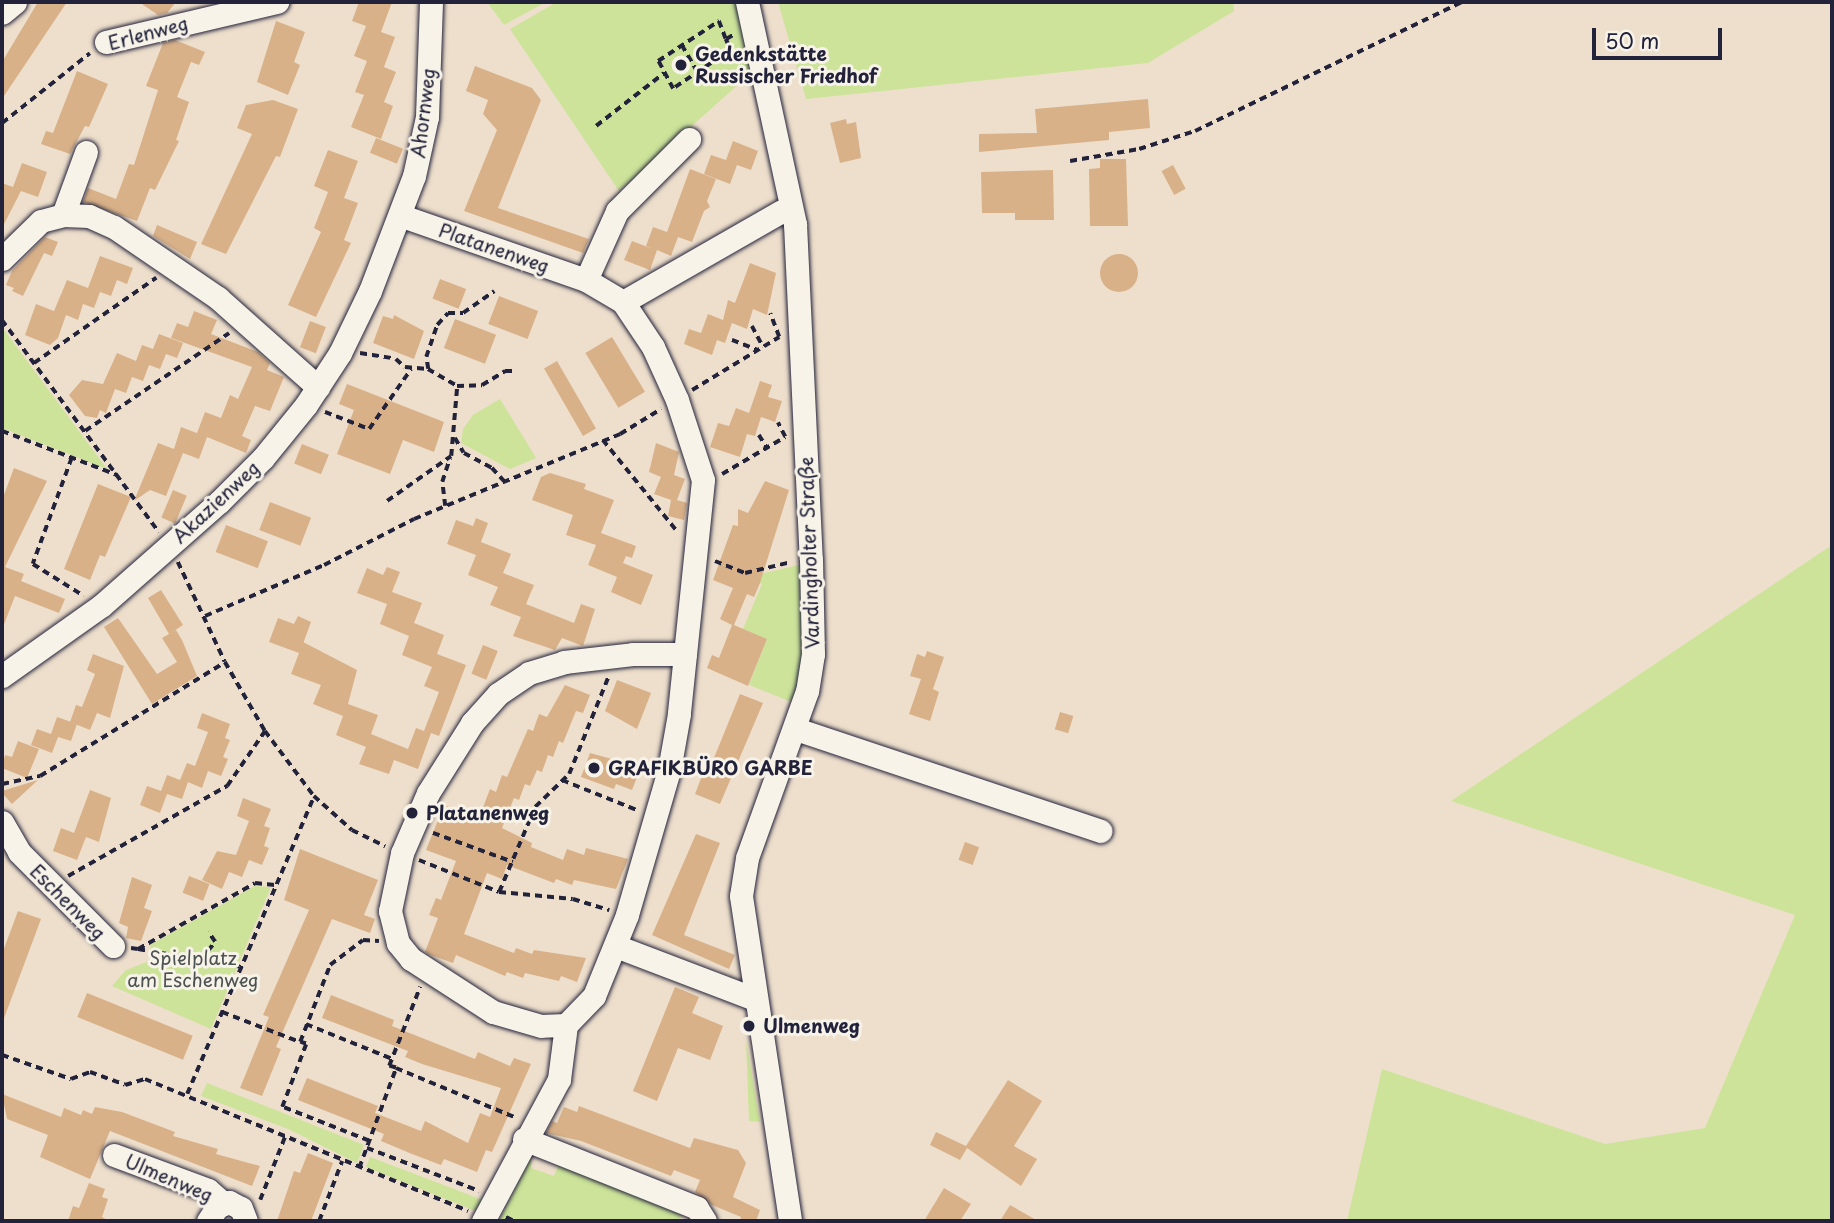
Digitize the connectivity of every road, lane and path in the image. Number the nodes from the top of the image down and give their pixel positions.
1 (15, 2) edge
2 (277, 2) edge
3 (1462, 2) edge
4 (433, 4) edge
5 (2, 13) edge
6 (750, 13) edge
7 (726, 39) junction
8 (106, 42) joint
9 (682, 45) junction
10 (664, 73) junction
11 (698, 73) junction
12 (2, 123) edge
13 (596, 126) dead end
14 (689, 139) dead end
15 (86, 152) dead end
16 (1070, 161) dead end
17 (782, 211) dead end
18 (63, 215) junction
19 (402, 216) junction
20 (2, 259) edge
21 (172, 266) junction
22 (586, 280) junction
23 (494, 291) dead end
24 (623, 302) junction
25 (771, 314) dead end
26 (2, 320) edge
27 (245, 322) junction
28 (752, 326) dead end
29 (732, 340) dead end
30 (760, 348) junction
31 (340, 353) junction
32 (34, 363) junction
33 (411, 369) junction
34 (428, 369) junction
35 (517, 371) dead end
36 (457, 386) junction
37 (312, 396) junction
38 (677, 400) junction
39 (778, 423) dead end
40 (2, 431) edge
41 (85, 431) junction
42 (759, 435) dead end
43 (454, 436) junction
44 (603, 440) junction
45 (766, 449) junction
46 (451, 456) junction
47 (72, 458) junction
48 (120, 476) junction
49 (703, 480) junction
50 (505, 481) junction
51 (387, 501) dead end
52 (445, 506) junction
53 (168, 546) junction
54 (696, 553) junction
55 (811, 559) junction
56 (101, 606) junction
57 (205, 616) junction
58 (685, 654) junction
59 (616, 657) junction
60 (225, 662) junction
61 (2, 676) edge
62 (796, 729) junction
63 (265, 731) junction
64 (562, 780) junction
65 (2, 784) edge
66 (314, 796) junction
67 (657, 818) junction
68 (2, 822) edge
69 (412, 825) junction
70 (1100, 831) dead end
71 (402, 853) junction
72 (513, 862) junction
73 (51, 885) junction
74 (275, 885) junction
75 (499, 892) junction
76 (627, 915) junction
77 (208, 932) dead end
78 (398, 943) junction
79 (113, 946) joint
80 (616, 946) junction
81 (138, 949) junction
82 (200, 960) junction
83 (242, 967) junction
84 (426, 972) junction
85 (755, 999) junction
86 (222, 1012) junction
87 (306, 1024) junction
88 (566, 1025) junction
89 (300, 1042) junction
90 (2, 1055) edge
91 (392, 1059) junction
92 (396, 1068) junction
93 (187, 1094) junction
94 (528, 1131) junction
95 (286, 1134) junction
96 (369, 1141) junction
97 (367, 1147) junction
98 (114, 1155) dead end
99 (342, 1161) junction
100 (359, 1169) junction
101 (223, 1203) junction
102 (487, 1212) edge
103 (246, 1218) edge
104 (208, 1221) edge
105 (319, 1221) edge
106 (705, 1221) edge
107 (790, 1221) edge

1 - 5 street
2 - 8 street, Erlenweg
3 - 16 path
4 - 19 street, Ahornweg
6 - 7 path
6 - 55 street, Vardingholter Straße
7 - 9 path
7 - 11 path
8 - 12 path, Erlenweg
9 - 10 path
9 - 11 path
10 - 11 path
10 - 13 path
14 - 22 street
15 - 18 street
17 - 24 street
18 - 20 street
18 - 21 street
19 - 22 street, Platanenweg
19 - 31 street, Akazienweg
21 - 27 street
21 - 32 path
22 - 24 street, Platanenweg
23 - 34 path
24 - 38 street, Platanenweg
25 - 30 path
26 - 32 path
27 - 37 street
27 - 41 path
28 - 30 path
29 - 30 path
30 - 38 path
31 - 33 path
31 - 37 street, Akazienweg
32 - 41 path
33 - 34 path
33 - 37 path
34 - 36 path
35 - 36 path
36 - 43 path
37 - 53 street, Akazienweg
38 - 44 path
38 - 49 street, Platanenweg
39 - 45 path
40 - 47 path
41 - 48 path
42 - 45 path
43 - 46 path
43 - 50 path
44 - 50 path
44 - 54 path
45 - 49 path
46 - 51 path
46 - 52 path
47 - 48 path
47 - 56 path
48 - 53 path
49 - 54 street, Platanenweg
50 - 52 path
52 - 57 path
53 - 56 street, Akazienweg
53 - 57 path
54 - 55 path
54 - 58 street, Platanenweg
55 - 62 street, Vardingholter Straße
56 - 61 street, Akazienweg
57 - 60 path
58 - 59 street
58 - 67 street, Platanenweg
59 - 64 path
59 - 69 street
60 - 63 path
60 - 65 path
62 - 70 street
62 - 85 street, Vardingholter Straße
63 - 66 path
63 - 73 path
64 - 67 path
64 - 72 path
66 - 71 path
66 - 74 path
67 - 76 street, Platanenweg
68 - 73 street, Eschenweg
69 - 71 street
69 - 72 path
71 - 75 path
71 - 78 street
72 - 75 path
73 - 79 street, Eschenweg
74 - 81 path
74 - 83 path
75 - 76 path
76 - 80 street, Platanenweg
77 - 82 path
78 - 84 street
78 - 87 path
79 - 81 path
80 - 85 street
80 - 88 street, Platanenweg
81 - 82 path
82 - 83 path
83 - 86 path
84 - 88 street
84 - 91 path
85 - 107 street, Vardingholter Straße
86 - 89 path
86 - 93 path
87 - 89 path
87 - 91 path
88 - 94 street
89 - 96 path
90 - 93 path
91 - 92 path
92 - 94 path
92 - 96 path
93 - 95 path
94 - 102 street
94 - 106 street
95 - 99 path
95 - 103 path
96 - 97 path
97 - 100 path
97 - 102 path
98 - 101 street, Ulmenweg
99 - 100 path
99 - 105 path
100 - 102 path
101 - 103 street, Ulmenweg
101 - 104 street, Ulmenweg

